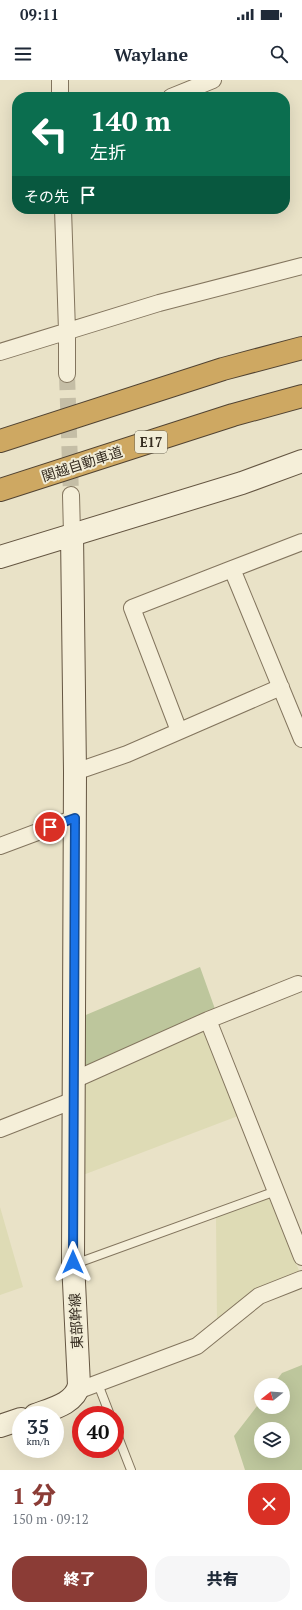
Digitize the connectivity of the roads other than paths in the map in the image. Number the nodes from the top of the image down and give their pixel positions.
1 (60, 80) edge
2 (212, 80) edge
3 (60, 92) edge
4 (183, 92) edge
5 (63, 214) edge
6 (302, 266) edge
7 (68, 331) junction
8 (302, 348) edge
9 (0, 352) edge
10 (67, 374) tunnel mouth
11 (302, 396) edge
12 (0, 441) edge
13 (301, 464) edge
14 (0, 490) edge
15 (71, 495) tunnel mouth
16 (72, 534) junction
17 (302, 542) edge
18 (0, 557) edge
19 (232, 569) junction
20 (281, 687) junction
21 (179, 731) junction
22 (302, 738) edge
23 (75, 772) junction
24 (75, 818) junction
25 (0, 846) edge
26 (298, 984) dead end
27 (208, 1020) junction
28 (74, 1090) junction
29 (0, 1129) edge
30 (276, 1191) junction
31 (302, 1257) edge
32 (73, 1262) junction
33 (302, 1279) edge
34 (98, 1384) junction
35 (77, 1391) junction
36 (58, 1406) edge
37 (107, 1406) edge
38 (12, 1422) edge
39 (0, 1426) edge
40 (124, 1452) edge
41 (131, 1470) edge

1 - 3 street
2 - 4 street
5 - 7 street
6 - 7 street
7 - 9 street
7 - 10 street
8 - 12 highway
11 - 14 highway, 関越自動車道 / E17
13 - 16 street
15 - 16 street
16 - 18 street
16 - 23 street, 東部幹線
17 - 19 street
19 - 20 street
19 - 21 street
20 - 21 street
20 - 22 street
21 - 23 street
23 - 24 street, 東部幹線
24 - 25 street
24 - 28 street, 東部幹線
26 - 27 street
27 - 28 street
27 - 30 street
28 - 29 street
28 - 32 street, 東部幹線
30 - 31 street
30 - 32 lane
32 - 35 street, 東部幹線
33 - 34 street
34 - 35 street
34 - 37 lane
35 - 36 street
38 - 39 street
40 - 41 lane

